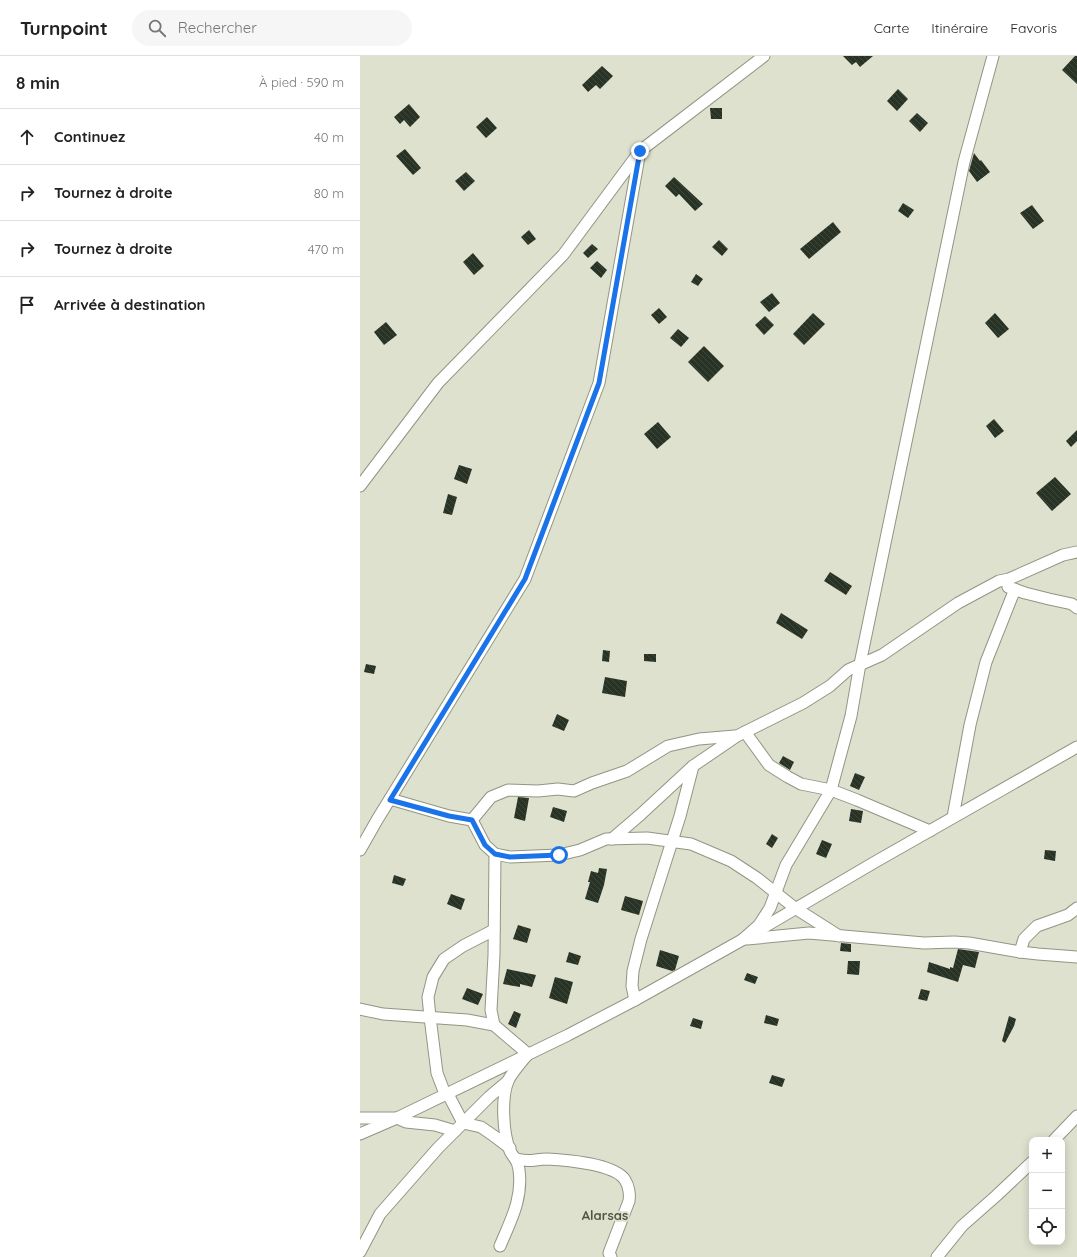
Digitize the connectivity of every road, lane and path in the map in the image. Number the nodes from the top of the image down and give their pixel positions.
1 (764, 56) edge
2 (993, 56) edge
3 (640, 151) junction
4 (360, 486) edge
5 (1077, 552) edge
6 (996, 582) junction
7 (1015, 589) junction
8 (1077, 608) edge
9 (860, 664) junction
10 (741, 734) junction
11 (1077, 747) edge
12 (693, 766) junction
13 (830, 790) junction
14 (390, 800) junction
15 (953, 817) junction
16 (472, 820) junction
17 (930, 831) junction
18 (612, 839) junction
19 (672, 842) junction
20 (360, 850) edge
21 (495, 854) junction
22 (776, 893) junction
23 (795, 908) junction
24 (1077, 908) edge
25 (494, 930) junction
26 (839, 936) junction
27 (742, 940) junction
28 (1020, 952) junction
29 (1077, 957) edge
30 (635, 1000) junction
31 (360, 1009) edge
32 (430, 1017) junction
33 (494, 1025) junction
34 (528, 1054) junction
35 (508, 1081) junction
36 (445, 1094) junction
37 (1077, 1116) edge
38 (360, 1118) edge
39 (398, 1118) junction
40 (459, 1127) junction
41 (360, 1134) edge
42 (1057, 1137) edge
43 (510, 1148) junction
44 (517, 1159) junction
45 (1029, 1165) edge
46 (500, 1246) dead end
47 (360, 1252) edge
48 (611, 1257) edge
49 (937, 1257) edge

1 - 3 street
2 - 9 street
3 - 4 street
3 - 14 street
5 - 6 street
6 - 7 street
6 - 9 street
7 - 8 street
7 - 15 street
9 - 10 street
9 - 13 street
10 - 12 street
10 - 13 street
10 - 16 street
11 - 15 street
12 - 18 street
12 - 19 street
13 - 17 street
13 - 22 street
14 - 16 street
14 - 20 street
15 - 17 street
16 - 21 street
17 - 23 street
18 - 19 street
18 - 21 street
19 - 22 street
19 - 30 street
21 - 25 street
22 - 23 street
22 - 27 street
23 - 26 street
23 - 27 street
24 - 28 street
25 - 32 street
25 - 33 street
26 - 27 street
26 - 28 street
27 - 30 street
28 - 29 street
30 - 34 street
31 - 32 street
32 - 33 street
32 - 36 street
33 - 34 street
34 - 35 street
34 - 36 street
35 - 40 street
35 - 43 street
36 - 39 street
36 - 40 street
37 - 42 street
38 - 39 street
39 - 40 street
39 - 41 street
40 - 43 street
40 - 47 street
43 - 44 street
44 - 46 street
44 - 48 street
45 - 49 street

